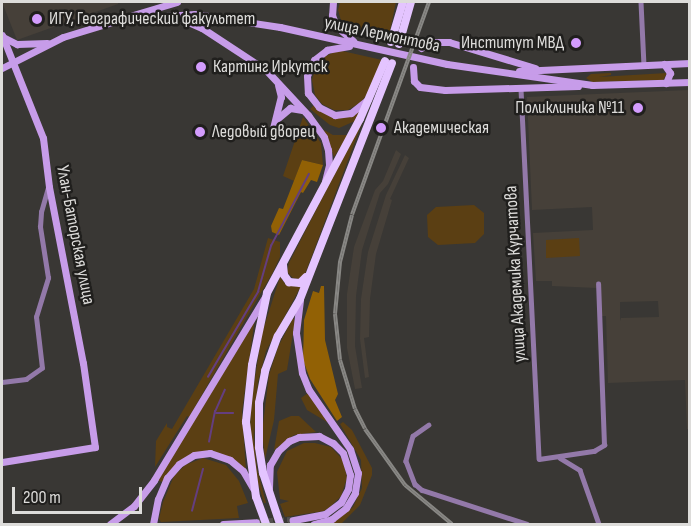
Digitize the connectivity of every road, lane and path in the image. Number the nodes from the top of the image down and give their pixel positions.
1 (177, 2) edge
2 (333, 2) edge
3 (401, 2) edge
4 (411, 2) edge
5 (641, 2) edge
6 (160, 15) junction
7 (122, 19) junction
8 (2, 36) edge
9 (50, 43) junction
10 (421, 48) dead end
11 (384, 51) junction
12 (12, 62) junction
13 (690, 63) edge
14 (664, 64) junction
15 (644, 65) junction
16 (413, 67) dead end
17 (2, 68) edge
18 (481, 69) junction
19 (544, 70) junction
20 (273, 78) junction
21 (690, 82) edge
22 (666, 83) junction
23 (597, 86) junction
24 (521, 88) junction
25 (373, 91) junction
26 (308, 115) junction
27 (49, 187) junction
28 (318, 199) junction
29 (284, 264) junction
30 (312, 268) junction
31 (598, 284) dead end
32 (267, 293) junction
33 (300, 299) junction
34 (2, 382) edge
35 (429, 425) dead end
36 (560, 458) junction
37 (2, 462) edge
38 (271, 499) junction
39 (257, 500) junction
40 (293, 520) dead end
41 (256, 522) dead end
42 (110, 525) edge
43 (154, 525) edge
44 (223, 525) edge
45 (266, 525) edge
46 (280, 525) edge
47 (314, 525) edge
48 (527, 525) edge
49 (599, 525) edge

1 - 7 main road
2 - 11 main road
3 - 4 main road
5 - 15 street
6 - 7 main road, улица Лермонтова
6 - 11 main road, улица Лермонтова
6 - 20 main road
7 - 9 main road, улица Лермонтова
8 - 9 main road
8 - 12 main road, Улан-Баторская улица
9 - 12 main road, улица Лермонтова
10 - 19 main road
11 - 18 main road, улица Лермонтова
11 - 25 main road
12 - 17 main road, улица Лермонтова
12 - 27 main road, Улан-Баторская улица
13 - 14 main road, улица Лермонтова
14 - 15 main road, улица Лермонтова
14 - 22 main road
15 - 19 main road, улица Лермонтова
16 - 24 main road
18 - 19 main road, улица Лермонтова
18 - 23 main road, улица Лермонтова
20 - 26 main road
20 - 26 main road
21 - 22 main road, улица Лермонтова
22 - 23 main road, улица Лермонтова
23 - 24 main road
24 - 36 street, улица Академика Курчатова
25 - 28 main road
25 - 30 main road
26 - 28 main road
27 - 34 street
27 - 37 main road, Улан-Баторская улица
28 - 29 main road
29 - 30 main road
29 - 32 main road
30 - 33 main road
31 - 36 street
32 - 39 main road
32 - 42 main road
33 - 38 main road
33 - 47 main road
35 - 48 street
36 - 49 street
38 - 40 main road
38 - 46 main road
39 - 43 main road
39 - 45 main road
41 - 44 main road

